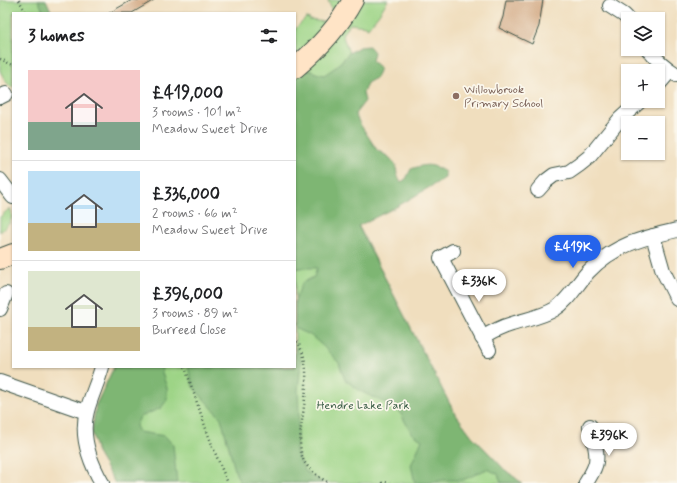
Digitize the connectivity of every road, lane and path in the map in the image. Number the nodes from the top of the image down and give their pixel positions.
1 (20, 0) edge
2 (353, 0) edge
3 (610, 6) dead end
4 (26, 12) edge
5 (621, 13) edge
6 (653, 56) edge
7 (0, 59) edge
8 (12, 65) edge
9 (296, 67) edge
10 (673, 73) edge
11 (632, 108) edge
12 (0, 180) edge
13 (538, 190) dead end
14 (12, 196) edge
15 (677, 230) edge
16 (653, 236) junction
17 (454, 251) dead end
18 (12, 254) edge
19 (0, 259) edge
20 (6, 294) dead end
21 (677, 299) edge
22 (0, 309) edge
23 (482, 338) junction
24 (296, 340) edge
25 (489, 350) dead end
26 (102, 368) edge
27 (185, 368) edge
28 (0, 382) edge
29 (86, 412) junction
30 (590, 426) dead end
31 (102, 483) edge
32 (228, 483) edge
33 (329, 483) edge
34 (382, 483) edge
35 (390, 483) edge
36 (586, 483) edge

1 - 4 path
2 - 9 street
3 - 5 street
6 - 10 street
7 - 8 path
11 - 13 street
12 - 14 street
15 - 16 street
16 - 21 street
16 - 23 street
17 - 23 street
18 - 19 street
20 - 22 street
23 - 25 street
24 - 33 path
26 - 29 street
27 - 32 path
28 - 29 street
29 - 31 street
30 - 36 street
34 - 35 path

